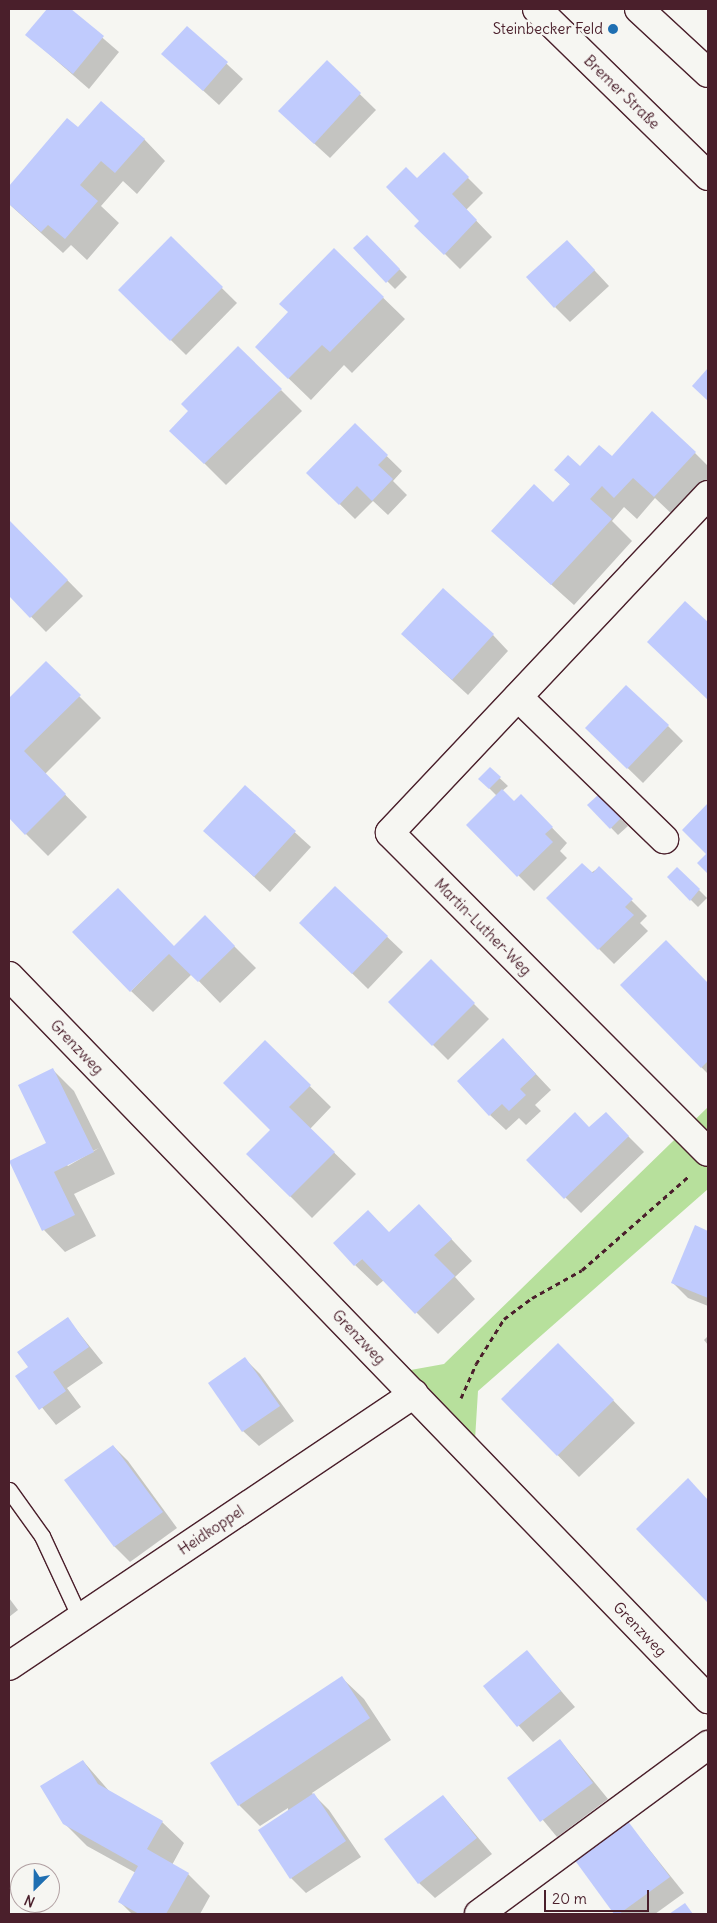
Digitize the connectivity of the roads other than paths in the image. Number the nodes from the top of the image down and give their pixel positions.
1 (537, 9) edge
2 (640, 9) edge
3 (708, 73) edge
4 (708, 176) edge
5 (708, 495) edge
6 (518, 697) junction
7 (664, 839) dead end
8 (9, 976) edge
9 (708, 1152) edge
10 (414, 1394) junction
11 (9, 1490) edge
12 (80, 1618) junction
13 (9, 1666) edge
14 (708, 1699) edge
15 (708, 1745) edge
16 (479, 1914) edge

1 - 4 street, Bremer Straße
2 - 3 street
5 - 6 street, Martin-Luther-Weg
6 - 7 street
6 - 9 street, Martin-Luther-Weg
8 - 10 street, Grenzweg
10 - 12 street, Heidkoppel
10 - 14 street, Grenzweg
11 - 12 lane
12 - 13 street, Heidkoppel
15 - 16 street

